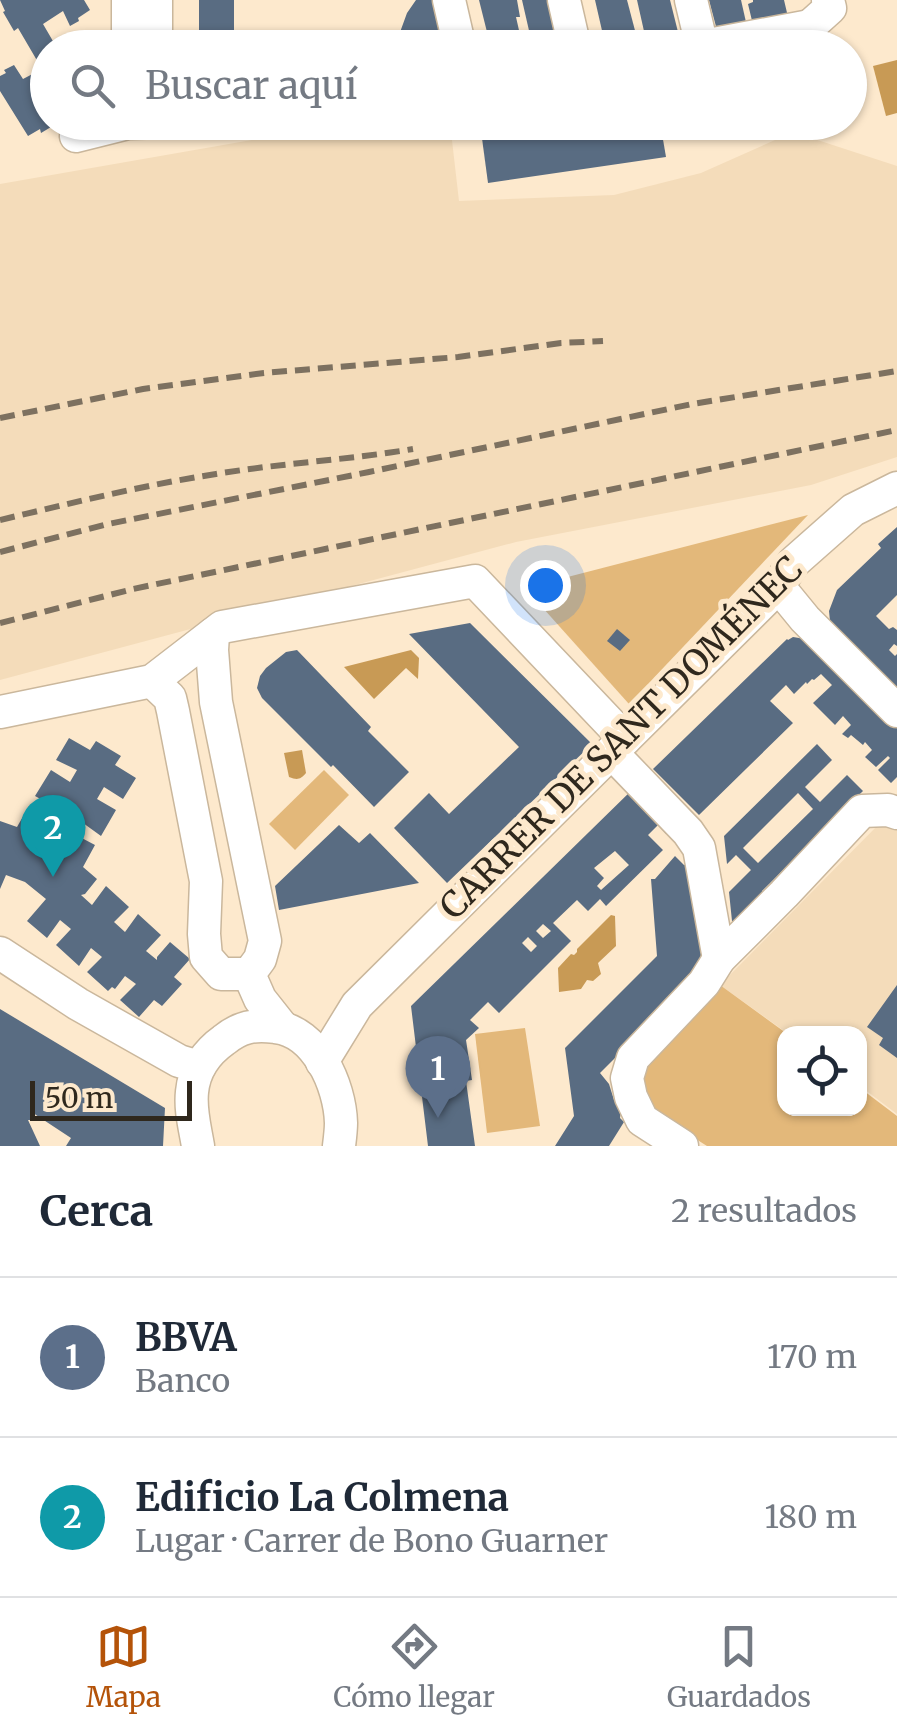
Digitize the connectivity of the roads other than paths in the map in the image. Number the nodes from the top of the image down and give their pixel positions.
1 (128, 0) edge
2 (156, 0) edge
3 (449, 0) edge
4 (564, 0) edge
5 (691, 0) edge
6 (814, 9) edge
7 (128, 30) edge
8 (156, 30) edge
9 (456, 30) edge
10 (570, 30) edge
11 (698, 30) edge
12 (750, 30) edge
13 (897, 488) edge
14 (778, 586) junction
15 (213, 634) junction
16 (152, 681) junction
17 (218, 708) junction
18 (173, 711) junction
19 (897, 711) edge
20 (0, 712) edge
21 (618, 746) junction
22 (897, 814) edge
23 (0, 953) edge
24 (719, 958) junction
25 (0, 969) edge
26 (248, 974) junction
27 (358, 1005) junction
28 (289, 1030) junction
29 (322, 1062) junction
30 (196, 1079) junction
31 (198, 1146) edge
32 (339, 1146) edge
33 (682, 1146) edge

1 - 7 street
2 - 8 street
3 - 9 street
4 - 10 street
5 - 11 street
6 - 12 street
13 - 14 street, CARRER DE SANT DOMÉNEC
14 - 19 street
14 - 21 street, CARRER DE SANT DOMÉNEC
15 - 16 street
15 - 17 street
15 - 21 street
16 - 18 street
16 - 20 street
17 - 18 street
17 - 26 street
18 - 26 street
21 - 24 street
21 - 27 street, CARRER DE SANT DOMÉNEC
22 - 24 street
23 - 30 street
24 - 33 street
25 - 30 street
26 - 28 street
27 - 28 street, CARRER DE SANT DOMÉNEC
27 - 29 street, CARRER DE SANT DOMÉNEC
28 - 29 street
28 - 30 street, CARRER DE SANT DOMÉNEC
29 - 32 street
30 - 31 street

